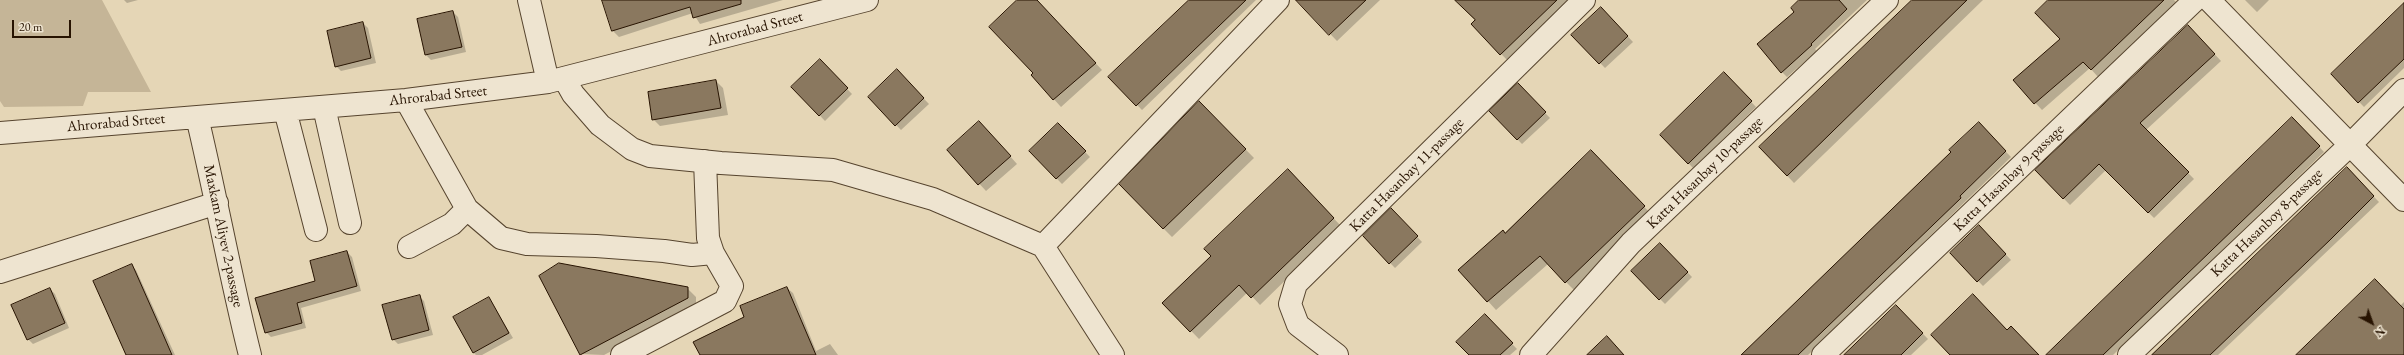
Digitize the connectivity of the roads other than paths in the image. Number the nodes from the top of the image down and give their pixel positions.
1 (529, 0) edge
2 (867, 0) edge
3 (1278, 0) edge
4 (1584, 0) edge
5 (1887, 0) edge
6 (2195, 0) edge
7 (2209, 0) edge
8 (556, 80) junction
9 (2404, 90) edge
10 (406, 100) junction
11 (324, 107) junction
12 (285, 110) junction
13 (197, 117) junction
14 (0, 133) edge
15 (2350, 145) junction
16 (705, 162) junction
17 (2404, 200) edge
18 (218, 203) junction
19 (467, 209) junction
20 (350, 223) dead end
21 (316, 230) dead end
22 (1044, 246) junction
23 (409, 247) dead end
24 (713, 253) junction
25 (0, 272) edge
26 (250, 355) edge
27 (622, 355) edge
28 (1113, 355) edge
29 (1337, 355) edge
30 (1531, 355) edge
31 (1823, 355) edge
32 (2129, 355) edge

1 - 8 street
2 - 8 street, Ahrorabad Srteet
3 - 22 street
4 - 29 street, Katta Hasanbay 11-passage
5 - 30 street, Katta Hasanbay 10-passage
6 - 31 street, Katta Hasanbay 9-passage
7 - 15 street
8 - 10 street, Ahrorabad Srteet
8 - 16 street
9 - 15 street, Katta Hasanboy 8-passage
10 - 11 street, Ahrorabad Srteet
10 - 19 street
11 - 12 street, Ahrorabad Srteet
11 - 20 street
12 - 13 street, Ahrorabad Srteet
12 - 21 street
13 - 14 street, Ahrorabad Srteet
13 - 18 street, Maxkam Aliyev 2-passage
15 - 17 street
15 - 32 street, Katta Hasanboy 8-passage
16 - 22 street
16 - 24 street
18 - 25 street
18 - 26 street, Maxkam Aliyev 2-passage
19 - 23 street
19 - 24 street
22 - 28 street
24 - 27 street

